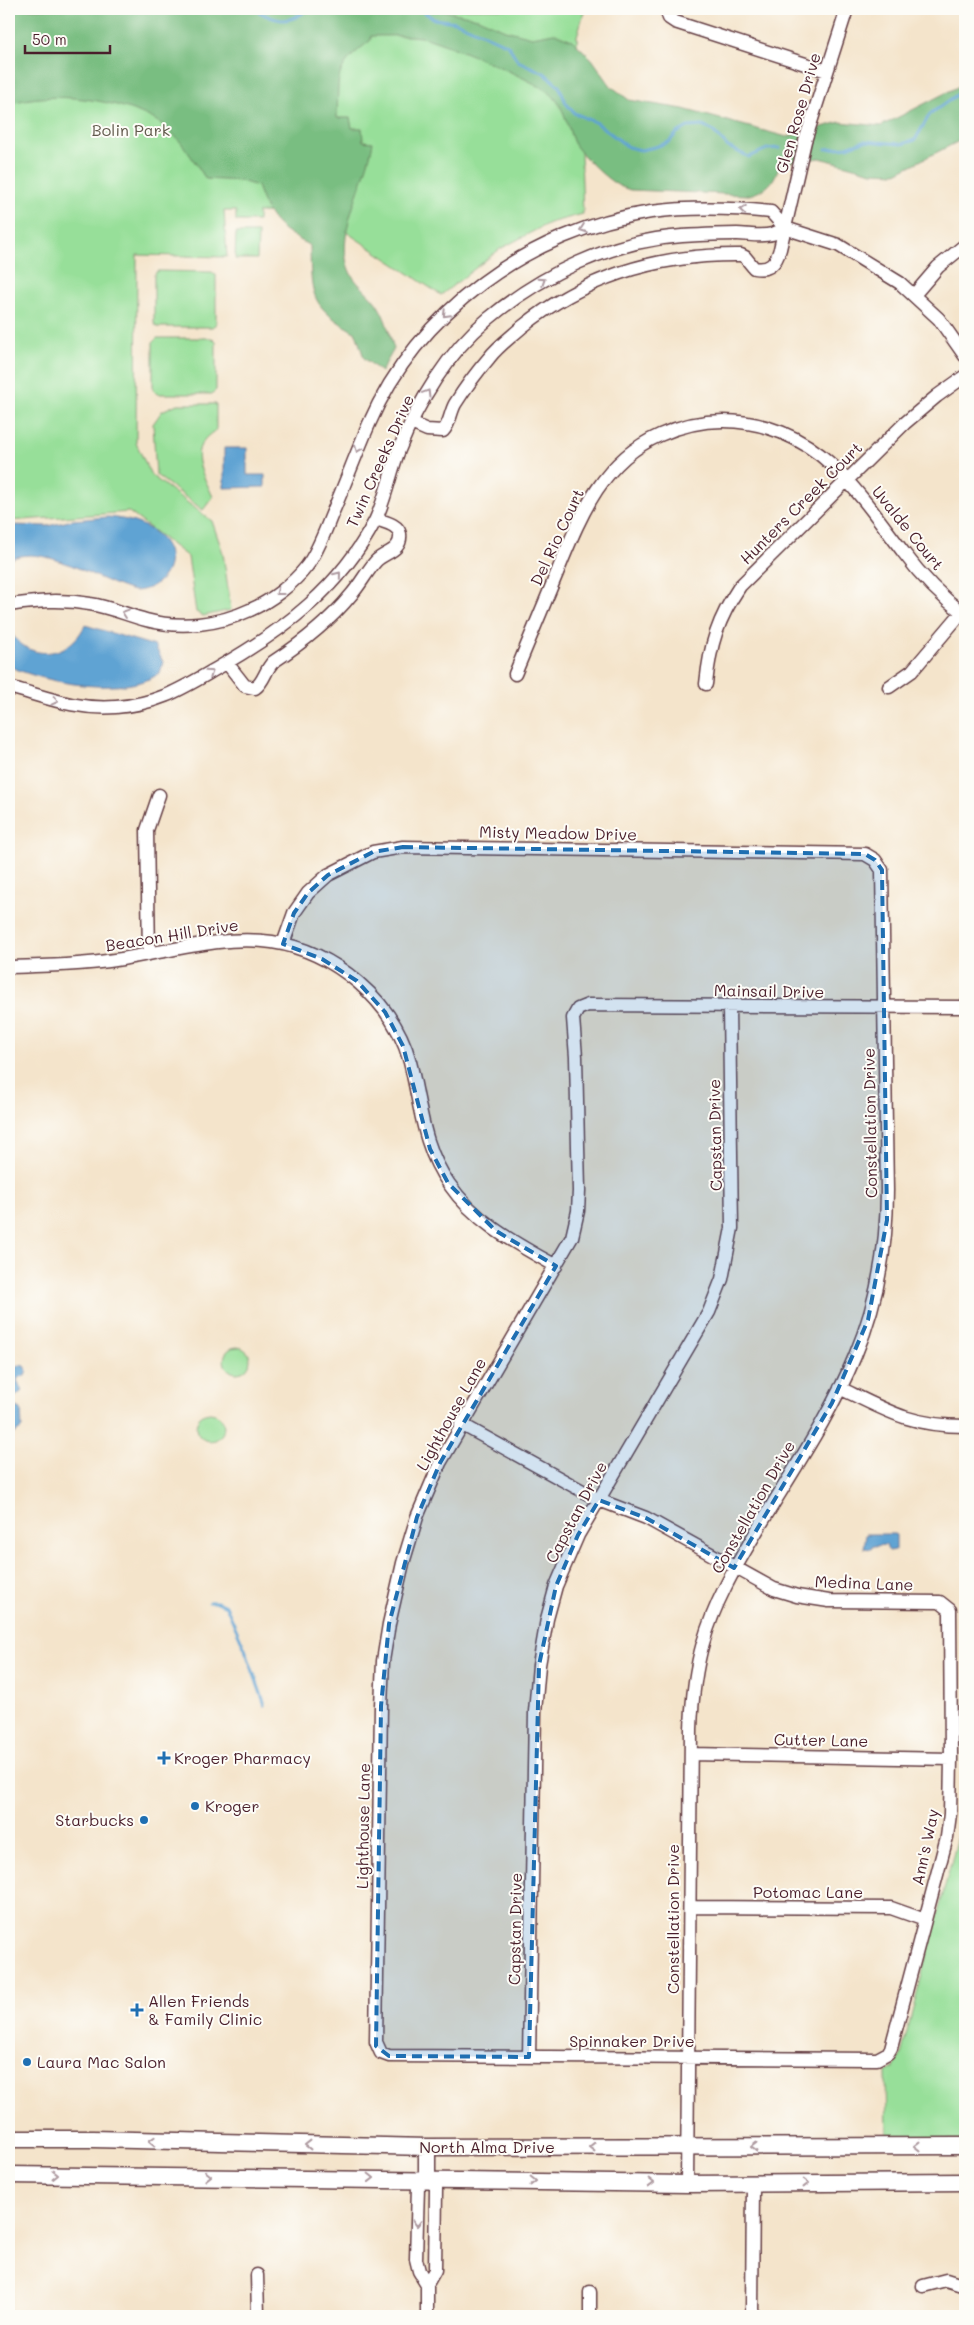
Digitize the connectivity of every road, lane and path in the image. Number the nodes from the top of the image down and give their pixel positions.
1 (666, 9) edge
2 (847, 9) edge
3 (827, 71) junction
4 (785, 228) junction
5 (965, 245) edge
6 (914, 295) junction
7 (965, 356) edge
8 (965, 376) edge
9 (411, 423) junction
10 (848, 481) junction
11 (376, 519) junction
12 (9, 605) edge
13 (963, 613) edge
14 (227, 663) junction
15 (515, 674) dead end
16 (706, 684) dead end
17 (9, 687) edge
18 (888, 687) dead end
19 (159, 796) dead end
20 (876, 860) joint
21 (283, 944) junction
22 (149, 954) junction
23 (9, 967) edge
24 (729, 1007) junction
25 (884, 1008) junction
26 (965, 1008) edge
27 (575, 1013) joint
28 (556, 1266) junction
29 (840, 1388) junction
30 (461, 1424) junction
31 (965, 1426) edge
32 (599, 1500) junction
33 (734, 1568) junction
34 (948, 1606) joint
35 (691, 1754) junction
36 (951, 1759) junction
37 (690, 1907) junction
38 (924, 1920) junction
39 (381, 2054) joint
40 (883, 2056) joint
41 (688, 2057) junction
42 (529, 2058) junction
43 (9, 2139) edge
44 (965, 2146) edge
45 (427, 2147) junction
46 (688, 2147) junction
47 (9, 2175) edge
48 (427, 2179) junction
49 (965, 2182) edge
50 (753, 2183) junction
51 (687, 2184) junction
52 (257, 2275) dead end
53 (427, 2284) junction
54 (923, 2286) dead end
55 (965, 2286) edge
56 (590, 2292) dead end
57 (258, 2316) edge
58 (426, 2316) edge
59 (590, 2316) edge
60 (752, 2316) edge

1 - 3 street
2 - 3 street, Glen Rose Drive
3 - 4 street, Glen Rose Drive
4 - 6 street, Twin Creeks Drive
9 -> 4 street, Twin Creeks Drive
4 - 9 street, Glen Rose Drive
4 -> 12 street, Twin Creeks Drive
5 - 6 street
6 - 7 street, Twin Creeks Drive
8 - 10 street, Hunters Creek Court
9 - 11 street, Twin Creeks Drive
10 - 13 street, Uvalde Court
10 - 15 street, Del Rio Court
10 - 16 street, Hunters Creek Court
14 -> 11 street, Twin Creeks Drive
11 - 14 street
13 - 18 street
17 -> 14 street, Twin Creeks Drive
19 - 22 street
20 - 21 street, Misty Meadow Drive
20 - 25 street, Constellation Drive
21 - 22 street, Beacon Hill Drive
21 - 28 street, Beacon Hill Drive
22 - 23 street, Beacon Hill Drive
24 - 25 street, Mainsail Drive
24 - 27 street, Mainsail Drive
24 - 32 street, Capstan Drive
25 - 26 street, Mainsail Drive
25 - 29 street, Constellation Drive
27 - 28 street, Lighthouse Lane
28 - 30 street, Lighthouse Lane
29 - 31 street
29 - 33 street, Constellation Drive
30 - 32 street, Medina Lane
30 - 39 street, Lighthouse Lane
32 - 33 street, Medina Lane
32 - 42 street, Capstan Drive
33 - 34 street, Medina Lane
33 - 35 street, Constellation Drive
34 - 36 street, Ann's Way
35 - 36 street, Cutter Lane
35 - 37 street, Constellation Drive
36 - 38 street, Ann's Way
37 - 38 street, Potomac Lane
37 - 41 street, Constellation Drive
38 - 40 street, Ann's Way
39 - 42 street, Spinnaker Drive
40 - 41 street, Spinnaker Drive
41 - 42 street, Spinnaker Drive
41 - 46 street, Constellation Drive
45 -> 43 main road, North Alma Drive
44 -> 46 main road, North Alma Drive
46 -> 45 main road, North Alma Drive
45 - 48 main road
46 - 51 street, Constellation Drive
47 -> 48 main road, North Alma Drive
48 -> 51 main road, North Alma Drive
48 - 53 street
48 -> 53 street
50 -> 49 main road, North Alma Drive
50 - 51 main road, North Alma Drive
50 - 60 street
52 - 57 street
53 - 58 street
54 - 55 street
56 - 59 street

